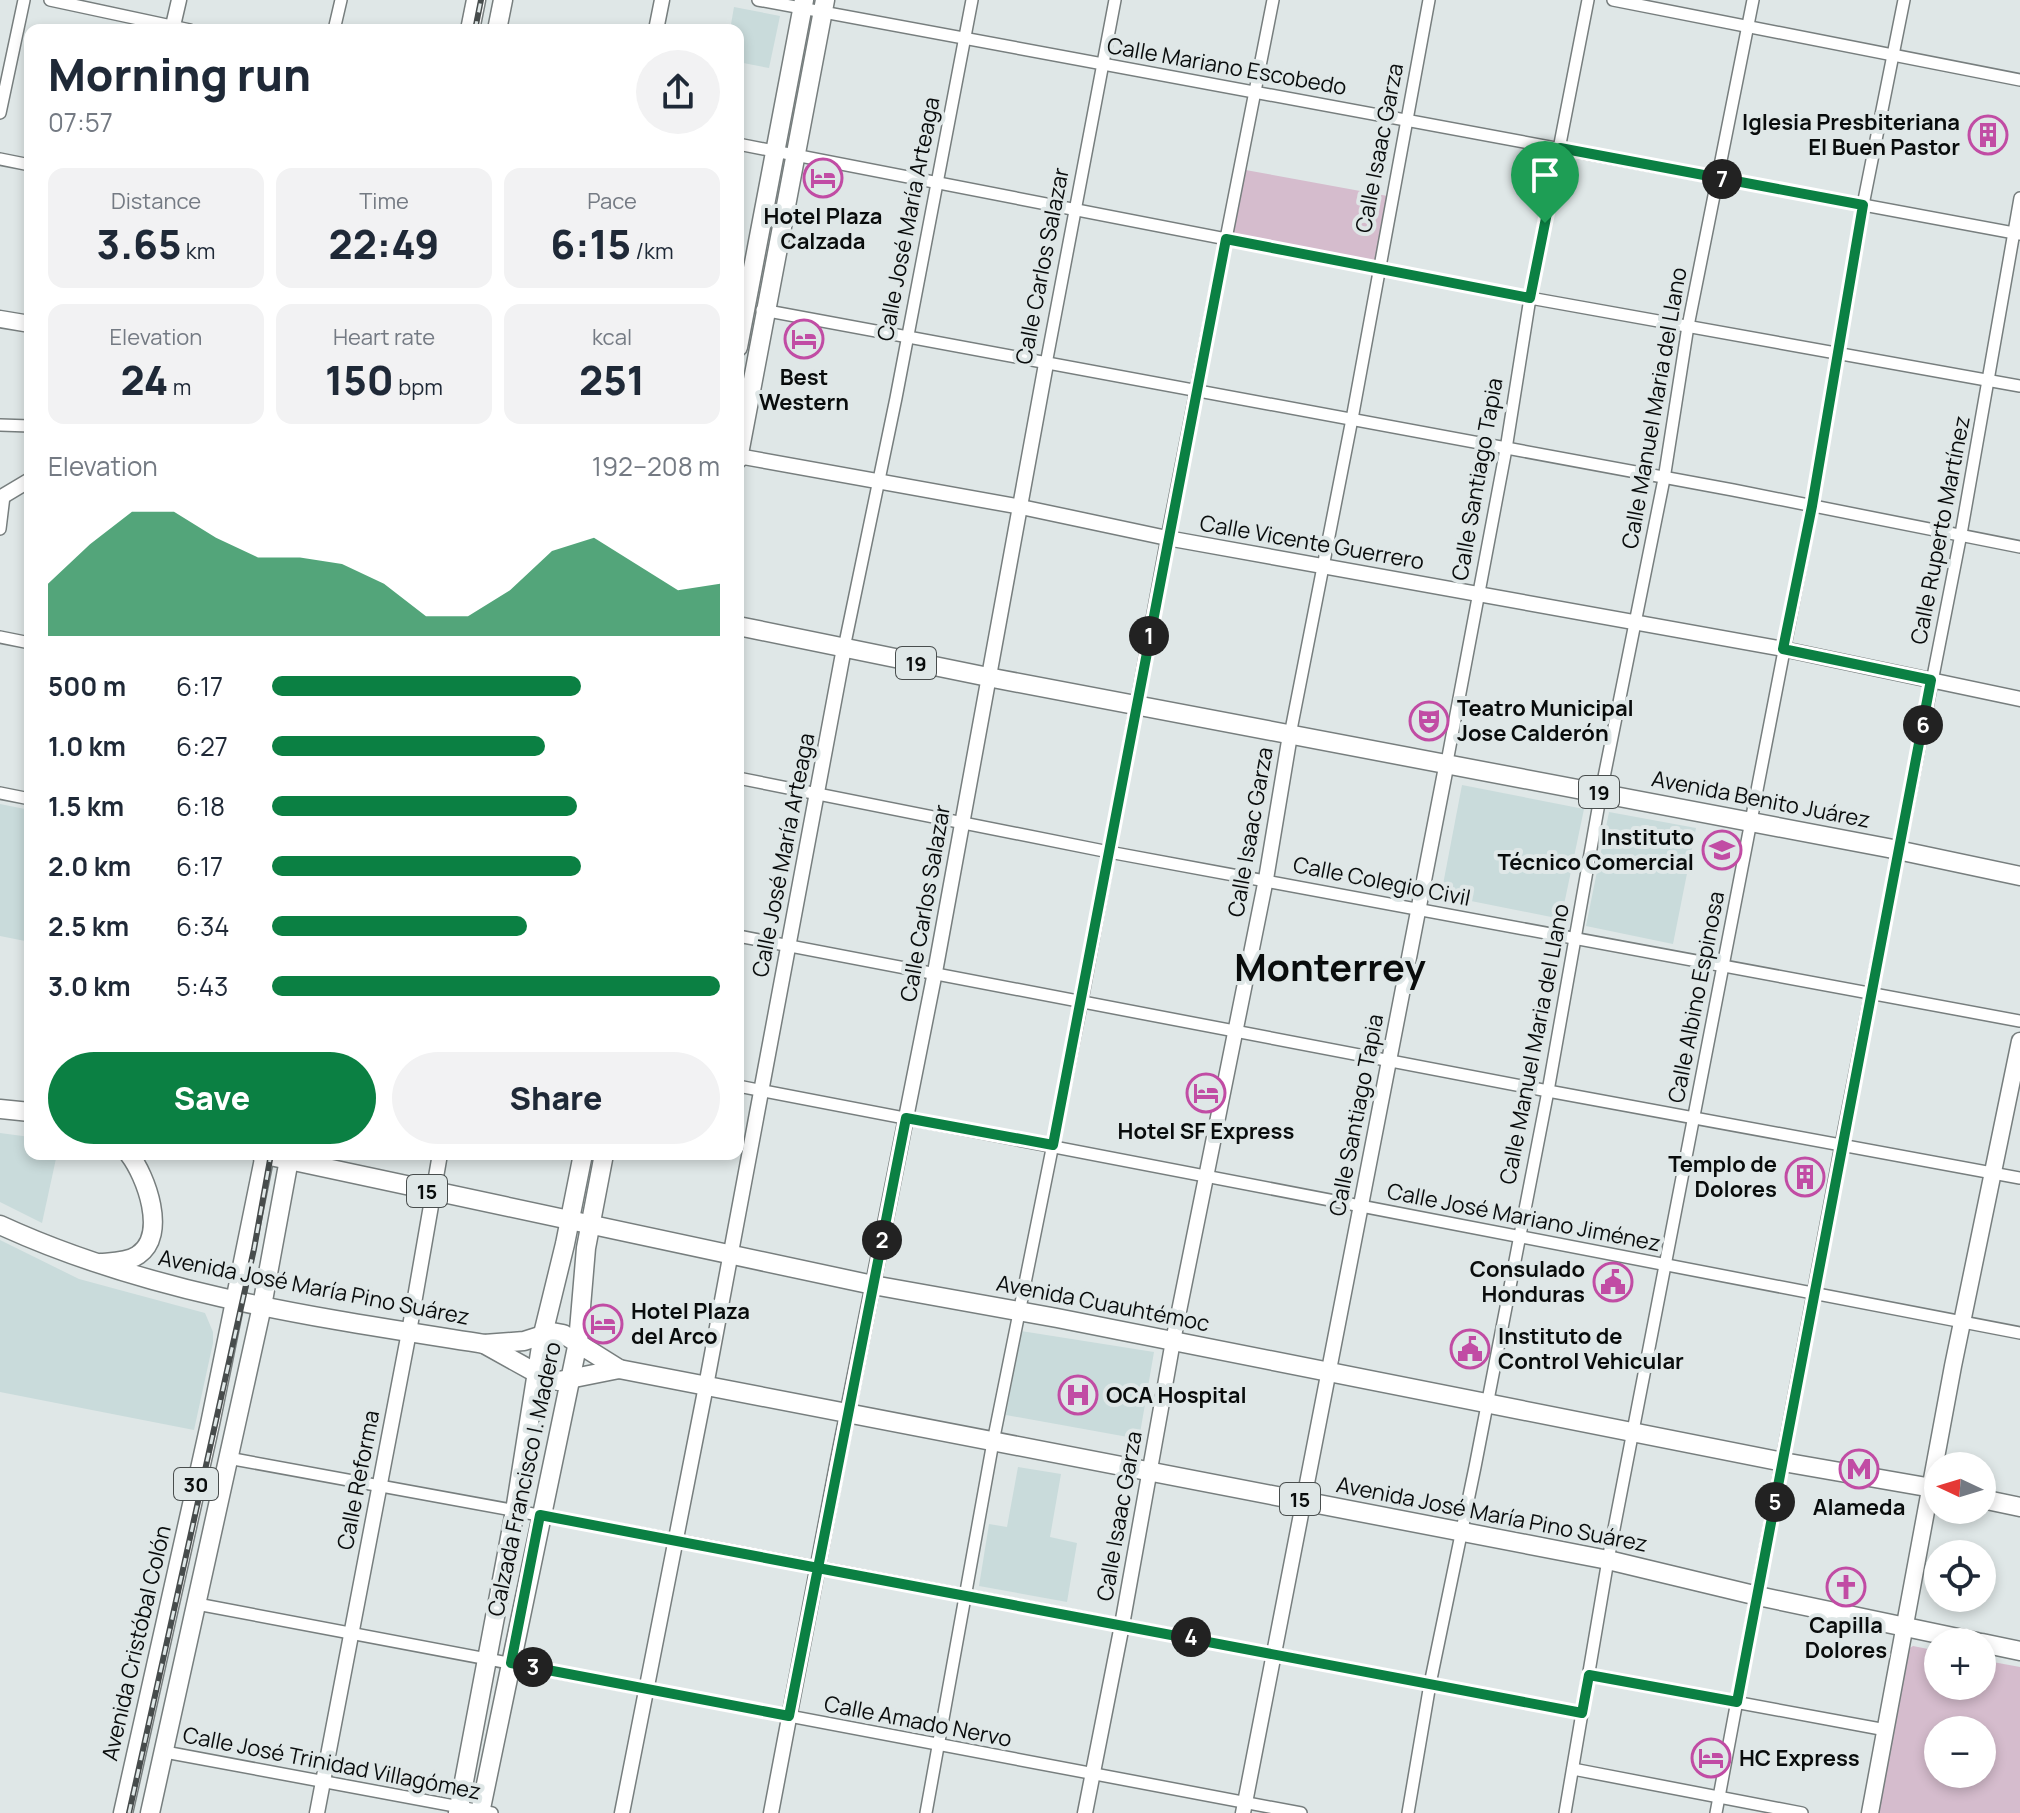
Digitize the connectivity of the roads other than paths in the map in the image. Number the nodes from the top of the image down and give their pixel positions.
1 (24, 0) edge
2 (50, 0) edge
3 (179, 0) edge
4 (341, 0) edge
5 (476, 0) edge
6 (503, 0) edge
7 (662, 0) edge
8 (758, 0) edge
9 (972, 0) edge
10 (1115, 0) edge
11 (1273, 0) edge
12 (1429, 0) edge
13 (1588, 0) edge
14 (1613, 0) edge
15 (1753, 0) edge
16 (1904, 0) edge
17 (803, 4) edge
18 (824, 6) edge
19 (155, 24) edge
20 (174, 24) edge
21 (335, 24) edge
22 (471, 24) edge
23 (498, 24) edge
24 (657, 24) edge
25 (1747, 27) junction
26 (964, 39) junction
27 (1893, 57) junction
28 (1103, 64) junction
29 (2020, 80) edge
30 (1255, 93) junction
31 (0, 113) edge
32 (1407, 119) junction
33 (744, 145) edge
34 (1560, 148) junction
35 (775, 151) junction
36 (795, 154) junction
37 (0, 159) edge
38 (24, 164) edge
39 (1717, 178) junction
40 (937, 183) junction
41 (2020, 198) edge
42 (1863, 205) junction
43 (1074, 209) junction
44 (2016, 233) edge
45 (1226, 239) junction
46 (1378, 268) junction
47 (744, 297) edge
48 (1530, 298) junction
49 (744, 306) edge
50 (765, 310) junction
51 (0, 319) edge
52 (24, 323) edge
53 (1688, 326) junction
54 (908, 337) junction
55 (1839, 355) junction
56 (1046, 364) junction
57 (1988, 381) junction
58 (2020, 386) edge
59 (1196, 391) junction
60 (1352, 419) junction
61 (744, 424) edge
62 (0, 425) edge
63 (24, 426) edge
64 (1506, 449) junction
65 (744, 458) edge
66 (1664, 479) junction
67 (879, 482) junction
68 (24, 484) edge
69 (2, 497) edge
70 (1812, 506) junction
71 (1021, 507) junction
72 (0, 529) edge
73 (1961, 534) junction
74 (1167, 538) junction
75 (2020, 547) edge
76 (1323, 566) junction
77 (1478, 595) junction
78 (1636, 624) junction
79 (744, 627) edge
80 (0, 637) edge
81 (24, 642) edge
82 (844, 648) junction
83 (1783, 649) junction
84 (988, 677) junction
85 (1931, 680) junction
86 (2020, 699) edge
87 (1137, 705) junction
88 (1290, 735) junction
89 (1447, 762) junction
90 (744, 779) edge
91 (1601, 792) junction
92 (0, 793) edge
93 (818, 794) junction
94 (24, 798) edge
95 (962, 821) junction
96 (1751, 822) junction
97 (1900, 850) junction
98 (1109, 852) junction
99 (2020, 876) edge
100 (1266, 879) junction
101 (1421, 908) junction
102 (744, 937) edge
103 (1576, 938) junction
104 (789, 946) junction
105 (1723, 966) junction
106 (935, 972) junction
107 (1872, 995) junction
108 (1082, 1000) junction
109 (2020, 1021) edge
110 (1236, 1030) junction
111 (2020, 1041) edge
112 (1389, 1059) junction
113 (744, 1087) edge
114 (761, 1090) junction
115 (1548, 1091) junction
116 (0, 1109) edge
117 (24, 1111) edge
118 (906, 1118) junction
119 (1693, 1118) junction
120 (1053, 1145) junction
121 (1841, 1145) junction
122 (134, 1160) edge
123 (263, 1160) edge
124 (288, 1160) edge
125 (301, 1160) edge
126 (439, 1160) edge
127 (582, 1160) edge
128 (603, 1160) edge
129 (1994, 1173) junction
130 (1208, 1174) junction
131 (2020, 1178) edge
132 (432, 1192) junction
133 (1360, 1206) junction
134 (569, 1222) junction
135 (0, 1225) edge
136 (590, 1226) junction
137 (1517, 1238) junction
138 (730, 1255) junction
139 (94, 1263) junction
140 (1665, 1264) junction
141 (873, 1285) junction
142 (1815, 1294) junction
143 (236, 1301) junction
144 (262, 1306) junction
145 (1018, 1311) junction
146 (1963, 1322) junction
147 (409, 1332) junction
148 (2020, 1333) edge
149 (543, 1334) junction
150 (1173, 1341) junction
151 (578, 1342) junction
152 (484, 1344) junction
153 (619, 1369) junction
154 (1330, 1372) junction
155 (536, 1374) junction
156 (571, 1379) junction
157 (706, 1386) junction
158 (1488, 1404) junction
159 (847, 1415) junction
160 (1633, 1432) junction
161 (993, 1442) junction
162 (1941, 1452) edge
163 (228, 1458) junction
164 (1783, 1462) junction
165 (1149, 1471) junction
166 (380, 1485) junction
167 (1924, 1487) edge
168 (1304, 1500) junction
169 (1996, 1502) edge
170 (2020, 1507) edge
171 (515, 1511) junction
172 (540, 1515) junction
173 (1927, 1524) edge
174 (1462, 1531) junction
175 (675, 1540) junction
176 (1608, 1560) junction
177 (818, 1568) junction
178 (1758, 1596) junction
179 (967, 1597) junction
180 (197, 1604) junction
181 (1122, 1625) junction
182 (1904, 1627) junction
183 (1924, 1631) edge
184 (352, 1633) junction
185 (1996, 1646) edge
186 (2020, 1651) edge
187 (1273, 1653) junction
188 (487, 1658) junction
189 (511, 1663) junction
190 (1589, 1675) junction
191 (1430, 1684) junction
192 (646, 1688) junction
193 (1737, 1702) junction
194 (1582, 1713) junction
195 (789, 1716) junction
196 (1886, 1730) junction
197 (939, 1745) junction
198 (165, 1752) junction
199 (1573, 1769) junction
200 (1092, 1775) junction
201 (323, 1781) junction
202 (1719, 1798) junction
203 (1244, 1808) edge
204 (459, 1810) edge
205 (484, 1812) edge
206 (123, 1813) edge
207 (150, 1813) edge
208 (317, 1813) edge
209 (622, 1813) edge
210 (771, 1813) edge
211 (926, 1813) edge
212 (1085, 1813) edge
213 (1301, 1813) edge
214 (1408, 1813) edge
215 (1565, 1813) edge
216 (1716, 1813) edge
217 (1802, 1813) edge
218 (1870, 1813) edge

1 - 31 street
2 - 19 street
3 - 20 street
4 - 21 street
5 - 22 main road
6 - 23 main road
7 - 24 street
8 - 17 street, Calle Mariano Escobedo
9 - 26 street, Calle José María Arteaga
10 - 28 street, Calle Carlos Salazar
11 - 30 street
12 - 32 street, Calle Isaac Garza
13 - 34 street, Calle Santiago Tapia
14 - 25 street
15 - 25 street, Calle Manuel Maria del Llano
16 - 27 street, Calle Albino Espinosa
17 - 18 street, Calle Mariano Escobedo
17 - 35 main road
18 - 26 street, Calle Mariano Escobedo
18 - 36 main road
25 - 27 street
25 - 39 street, Calle Manuel Maria del Llano
26 - 28 street, Calle Mariano Escobedo
26 - 40 street, Calle José María Arteaga
27 - 29 street
27 - 42 street, Calle Albino Espinosa
28 - 30 street, Calle Mariano Escobedo
28 - 43 street, Calle Carlos Salazar
30 - 32 street, Calle Mariano Escobedo
30 - 45 street
32 - 34 street, Calle Mariano Escobedo
32 - 46 street, Calle Isaac Garza
33 - 35 street
34 - 39 street, Calle Mariano Escobedo
34 - 48 street, Calle Santiago Tapia
35 - 36 street
35 - 47 main road
36 - 40 street
36 - 50 main road
37 - 38 street
39 - 42 street, Calle Mariano Escobedo
39 - 53 street, Calle Manuel Maria del Llano
40 - 43 street
40 - 54 street, Calle José María Arteaga
41 - 44 street, Calle Ruperto Martínez
42 - 44 street, Calle Mariano Escobedo
42 - 55 street, Calle Albino Espinosa
43 - 45 street
43 - 56 street, Calle Carlos Salazar
44 - 57 street, Calle Ruperto Martínez
45 - 46 street
45 - 59 street
46 - 48 street
46 - 60 street, Calle Isaac Garza
48 - 53 street
48 - 64 street, Calle Santiago Tapia
49 - 50 street
50 - 54 street
50 - 61 main road
51 - 52 main road
53 - 55 street
53 - 66 street, Calle Manuel Maria del Llano
54 - 56 street
54 - 67 street, Calle José María Arteaga
55 - 57 street
55 - 70 street, Calle Albino Espinosa
56 - 59 street
56 - 71 street, Calle Carlos Salazar
57 - 58 street
57 - 73 street, Calle Ruperto Martínez
59 - 60 street
59 - 74 street
60 - 64 street
60 - 76 street, Calle Isaac Garza
62 - 63 street
64 - 66 street
64 - 77 street, Calle Santiago Tapia
65 - 67 street, Calle Vicente Guerrero
66 - 70 street
66 - 78 street, Calle Manuel Maria del Llano
67 - 71 street, Calle Vicente Guerrero
67 - 82 street, Calle José María Arteaga
68 - 69 street
69 - 72 street
70 - 73 street
70 - 83 street, Calle Albino Espinosa
71 - 74 street, Calle Vicente Guerrero
71 - 84 street, Calle Carlos Salazar
73 - 75 street
73 - 85 street, Calle Ruperto Martínez
74 - 76 street, Calle Vicente Guerrero
74 - 87 street
76 - 77 street, Calle Vicente Guerrero
76 - 88 street, Calle Isaac Garza
77 - 78 street, Calle Vicente Guerrero
77 - 89 street, Calle Santiago Tapia
78 - 83 street, Calle Vicente Guerrero
78 - 91 street, Calle Manuel Maria del Llano
79 - 82 main road, Avenida Benito Juárez / 19
80 - 81 street
82 - 84 main road, Avenida Benito Juárez / 19
82 - 93 street, Calle José María Arteaga
83 - 85 street, Calle Vicente Guerrero
83 - 96 street, Calle Albino Espinosa
84 - 87 main road, Avenida Benito Juárez / 19
84 - 95 street, Calle Carlos Salazar
85 - 86 street, Calle Vicente Guerrero
85 - 97 street, Calle Ruperto Martínez
87 - 88 main road, Avenida Benito Juárez / 19
87 - 98 street
88 - 89 main road, Avenida Benito Juárez / 19
88 - 100 street, Calle Isaac Garza
89 - 91 main road, Avenida Benito Juárez / 19
89 - 101 street, Calle Santiago Tapia
90 - 93 street, Calle Colegio Civil
91 - 96 main road, Avenida Benito Juárez / 19
91 - 103 street, Calle Manuel Maria del Llano
92 - 94 street
93 - 95 street, Calle Colegio Civil
93 - 104 street, Calle José María Arteaga
95 - 98 street, Calle Colegio Civil
95 - 106 street, Calle Carlos Salazar
96 - 97 main road, Avenida Benito Juárez / 19
96 - 105 street, Calle Albino Espinosa
97 - 99 main road, Avenida Benito Juárez / 19
97 - 107 street, Calle Ruperto Martínez
98 - 100 street, Calle Colegio Civil
98 - 108 street
100 - 101 street, Calle Colegio Civil
100 - 110 street, Calle Isaac Garza
101 - 103 street, Calle Colegio Civil
101 - 112 street, Calle Santiago Tapia
102 - 104 street
103 - 105 street, Calle Colegio Civil
103 - 115 street, Calle Manuel Maria del Llano
104 - 106 street
104 - 114 street, Calle José María Arteaga
105 - 107 street, Calle Colegio Civil
105 - 119 street, Calle Albino Espinosa
106 - 108 street
106 - 118 street, Calle Carlos Salazar
107 - 109 street, Calle Colegio Civil
107 - 121 street, Calle Ruperto Martínez
108 - 110 street
108 - 120 street
110 - 112 street
110 - 130 street, Calle Isaac Garza
111 - 129 main road
112 - 115 street
112 - 133 street, Calle Santiago Tapia
113 - 114 street, Calle José Mariano Jiménez
114 - 118 street, Calle José Mariano Jiménez
114 - 138 street, Calle José María Arteaga
115 - 119 street
115 - 137 street, Calle Manuel Maria del Llano
116 - 117 main road
118 - 120 street, Calle José Mariano Jiménez
118 - 141 street, Calle Carlos Salazar
119 - 121 street
119 - 140 street, Calle Albino Espinosa
120 - 130 street, Calle José Mariano Jiménez
120 - 145 street
121 - 129 street
121 - 142 street, Calle Ruperto Martínez
122 - 139 main road
123 - 143 main road, Avenida Cristóbal Colón / 30
124 - 144 main road, 30
125 - 132 main road, Avenida Cuauhtémoc / 15
126 - 132 street, Calle Reforma
127 - 134 main road, Calzada Francisco I. Madero
128 - 136 main road, Calzada Francisco I. Madero
129 - 131 street
129 - 146 main road
130 - 133 street, Calle José Mariano Jiménez
130 - 150 street, Calle Isaac Garza
132 - 134 main road, Avenida Cuauhtémoc / 15
132 - 147 street, Calle Reforma
133 - 137 street, Calle José Mariano Jiménez
133 - 154 street, Calle Santiago Tapia
134 - 136 main road, Avenida Cuauhtémoc / 15
134 - 149 main road, Calzada Francisco I. Madero
135 - 139 main road, Avenida José María Pino Suárez / 15
136 - 138 main road, Avenida Cuauhtémoc / 15
136 - 151 main road, Calzada Francisco I. Madero
137 - 140 street, Calle José Mariano Jiménez
137 - 158 street, Calle Manuel Maria del Llano
138 - 141 main road, Avenida Cuauhtémoc / 15
138 - 157 street, Calle José María Arteaga
139 - 143 main road, Avenida José María Pino Suárez / 15
140 - 142 street, Calle José Mariano Jiménez
140 - 160 street, Calle Albino Espinosa
141 - 145 main road, Avenida Cuauhtémoc / 15
141 - 159 street, Calle Carlos Salazar
142 - 146 street, Calle José Mariano Jiménez
142 - 164 street, Calle Ruperto Martínez
143 - 144 main road, Avenida José María Pino Suárez / 15
143 - 206 main road, Avenida Cristóbal Colón / 30
144 - 147 main road, Avenida José María Pino Suárez / 15
144 - 163 main road, 30
145 - 150 main road, Avenida Cuauhtémoc / 15
145 - 161 street
146 - 148 street, Calle José Mariano Jiménez
146 - 162 main road
147 - 152 main road, Avenida José María Pino Suárez / 15
147 - 166 street, Calle Reforma
149 - 151 main road, Avenida José María Pino Suárez / 15
149 - 152 main road, Avenida José María Pino Suárez / 15
149 - 155 main road, Calzada Francisco I. Madero
150 - 154 main road, Avenida Cuauhtémoc / 15
150 - 165 street, Calle Isaac Garza
151 - 153 main road, Avenida José María Pino Suárez / 15
151 - 156 main road, Calzada Francisco I. Madero
152 - 155 main road, Avenida José María Pino Suárez / 15
153 - 156 main road, Avenida José María Pino Suárez / 15
153 - 157 main road, Avenida José María Pino Suárez / 15
154 - 158 main road, Avenida Cuauhtémoc / 15
154 - 168 street, Calle Santiago Tapia
155 - 156 main road, Avenida José María Pino Suárez / 15
155 - 171 main road, Calzada Francisco I. Madero
156 - 172 main road, Calzada Francisco I. Madero
157 - 159 main road, Avenida José María Pino Suárez / 15
157 - 175 street, Calle José María Arteaga
158 - 160 main road, Avenida Cuauhtémoc / 15
158 - 174 street, Calle Manuel Maria del Llano
159 - 161 main road, Avenida José María Pino Suárez / 15
159 - 177 street, Calle Carlos Salazar
160 - 164 main road, Avenida Cuauhtémoc / 15
160 - 176 street, Calle Albino Espinosa
161 - 165 main road, Avenida José María Pino Suárez / 15
161 - 179 street
163 - 166 street
163 - 180 main road, 30
164 - 167 main road, Avenida Cuauhtémoc / 15
164 - 178 street, Calle Ruperto Martínez
165 - 168 main road, Avenida José María Pino Suárez / 15
165 - 181 street, Calle Isaac Garza
166 - 171 street
166 - 184 street, Calle Reforma
168 - 174 main road, Avenida José María Pino Suárez / 15
168 - 187 street, Calle Santiago Tapia
169 - 170 main road
171 - 172 street
171 - 188 main road, Calzada Francisco I. Madero
172 - 175 street
172 - 189 main road, Calzada Francisco I. Madero
173 - 182 main road
174 - 176 main road, Avenida José María Pino Suárez / 15
174 - 191 street, Calle Manuel Maria del Llano
175 - 177 street
175 - 192 street, Calle José María Arteaga
176 - 178 main road, Avenida José María Pino Suárez / 15
176 - 190 street, Calle Albino Espinosa
177 - 179 street
177 - 195 street, Calle Carlos Salazar
178 - 182 main road, Avenida José María Pino Suárez / 15
178 - 193 street, Calle Ruperto Martínez
179 - 181 street
179 - 197 street
180 - 184 street, Calle Amado Nervo
180 - 198 main road, 30
181 - 187 street
181 - 200 street, Calle Isaac Garza
182 - 183 main road, Avenida José María Pino Suárez / 15
182 - 196 main road
184 - 188 street, Calle Amado Nervo
184 - 201 street, Calle Reforma
185 - 186 main road, Avenida José María Pino Suárez / 15
187 - 191 street
187 - 203 street, Calle Santiago Tapia
188 - 189 street, Calle Amado Nervo
188 - 204 main road, Calzada Francisco I. Madero
189 - 192 street, Calle Amado Nervo
189 - 205 main road, Calzada Francisco I. Madero
190 - 193 street
190 - 194 street, Calle Albino Espinosa
191 - 194 street
191 - 214 street, Calle Manuel Maria del Llano
192 - 195 street, Calle Amado Nervo
192 - 209 street, Calle José María Arteaga
193 - 196 street
193 - 202 street, Calle Ruperto Martínez
194 - 199 street, Calle Albino Espinosa
195 - 197 street, Calle Amado Nervo
195 - 210 street, Calle Carlos Salazar
196 - 218 main road
197 - 200 street, Calle Amado Nervo
197 - 211 street
198 - 201 street, Calle José Trinidad Villagómez
198 - 207 main road, 30
199 - 202 street
199 - 215 street, Calle Albino Espinosa
200 - 203 street, Calle Amado Nervo
200 - 212 street, Calle Isaac Garza
201 - 204 street, Calle José Trinidad Villagómez
201 - 208 street, Calle Reforma
202 - 216 street, Calle Ruperto Martínez
202 - 217 street
203 - 213 street, Calle Amado Nervo
204 - 205 street, Calle José Trinidad Villagómez

